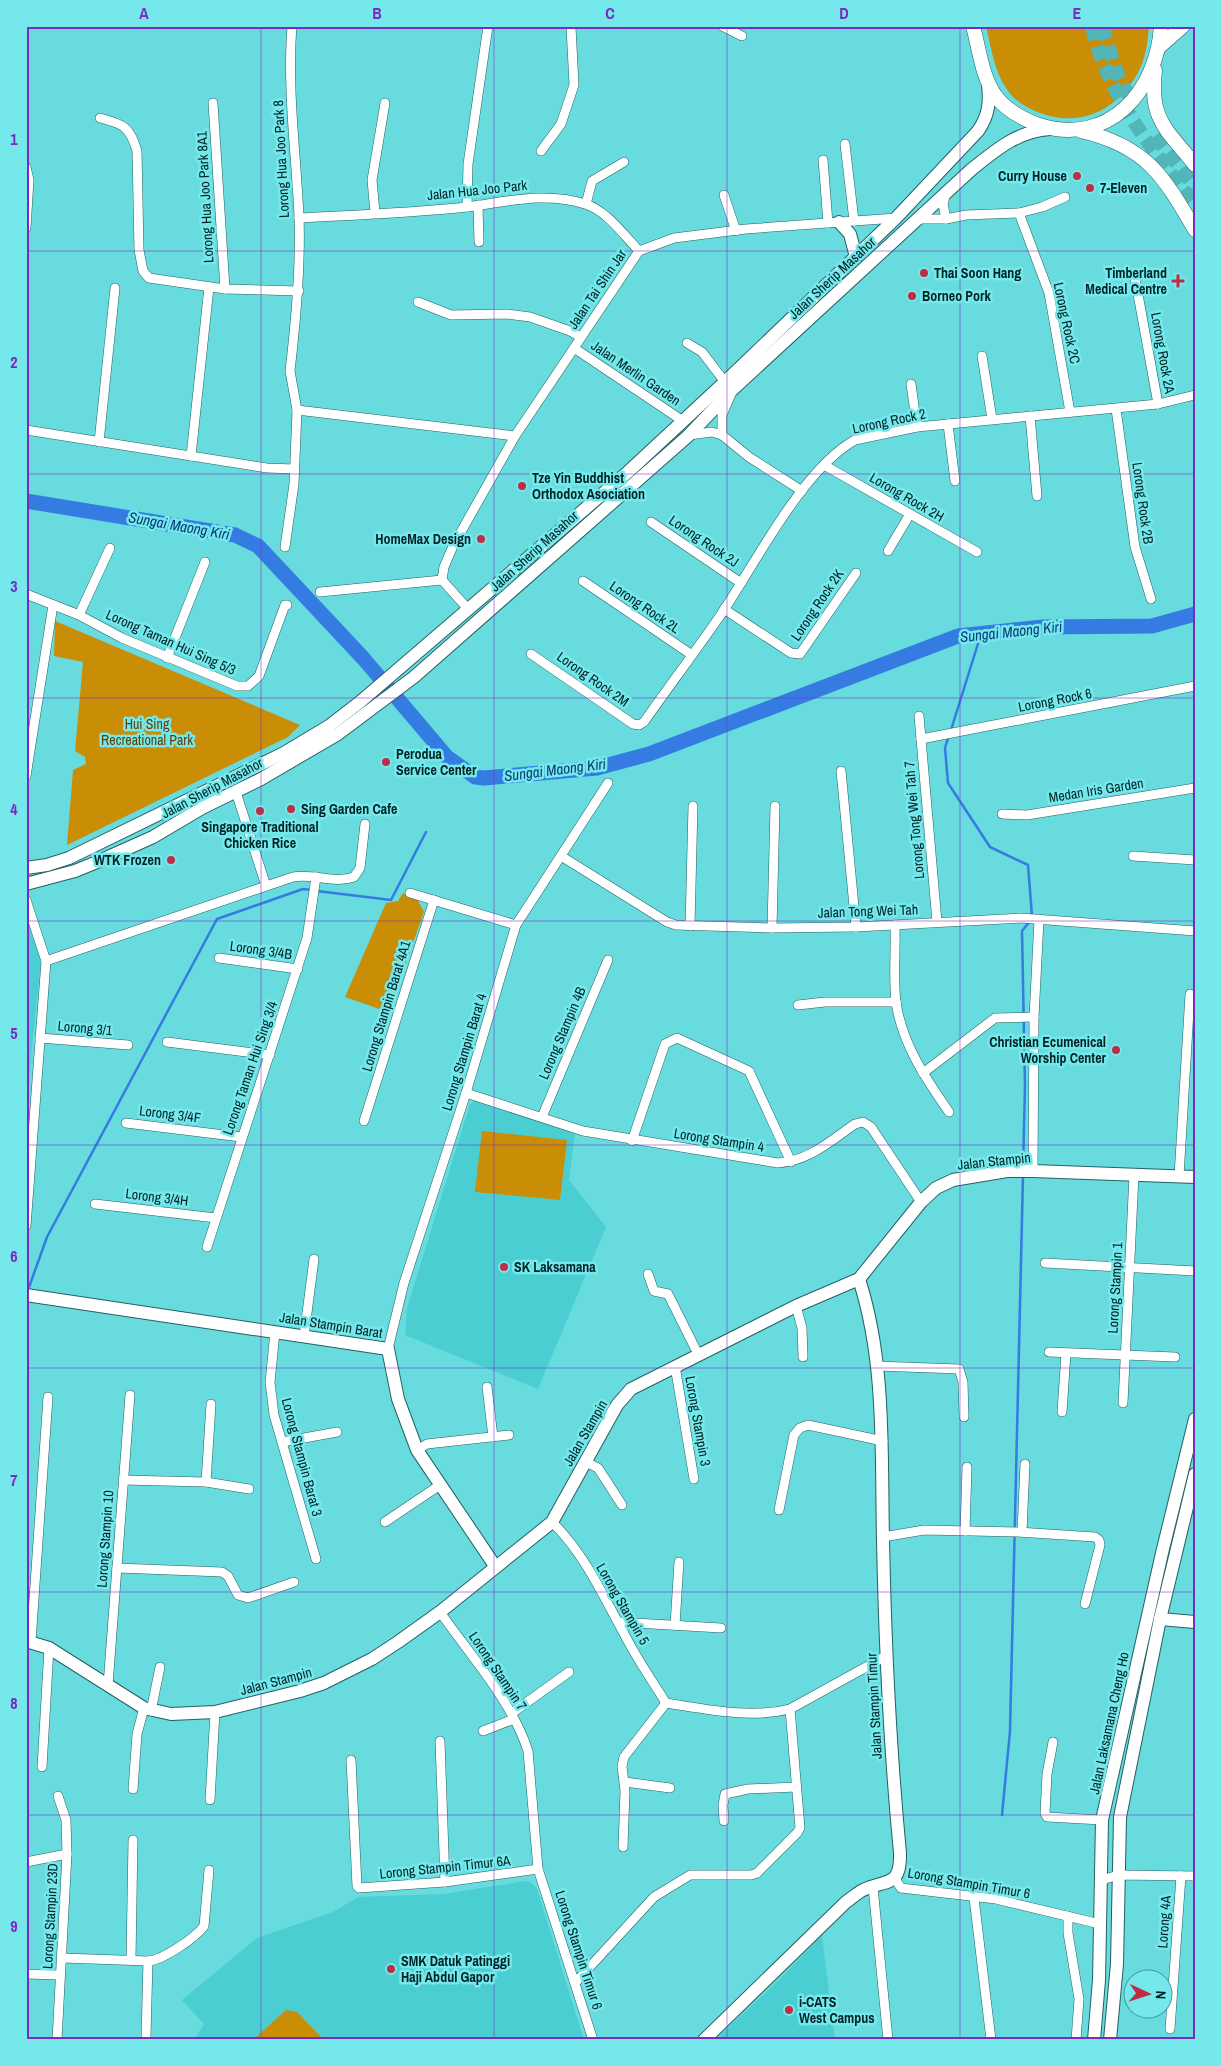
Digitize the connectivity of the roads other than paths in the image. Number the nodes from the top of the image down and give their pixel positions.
1 (292, 26) edge
2 (488, 26) edge
3 (722, 26) edge
4 (974, 26) edge
5 (1161, 26) edge
6 (1183, 26) edge
7 (571, 27) edge
8 (742, 36) dead end
9 (1158, 51) junction
10 (988, 81) junction
11 (385, 103) dead end
12 (214, 104) dead end
13 (100, 118) dead end
14 (1054, 128) junction
15 (1073, 130) junction
16 (846, 144) dead end
17 (541, 151) dead end
18 (823, 160) dead end
19 (624, 162) dead end
20 (1195, 164) edge
21 (26, 167) edge
22 (948, 190) junction
23 (724, 195) dead end
24 (1065, 197) dead end
25 (586, 204) junction
26 (478, 205) junction
27 (467, 207) junction
28 (375, 213) junction
29 (1019, 213) junction
30 (299, 218) junction
31 (896, 218) junction
32 (946, 219) junction
33 (914, 220) junction
34 (854, 221) junction
35 (833, 223) junction
36 (26, 228) edge
37 (1195, 230) edge
38 (736, 231) junction
39 (479, 242) dead end
40 (639, 251) junction
41 (856, 257) junction
42 (1136, 278) dead end
43 (209, 287) junction
44 (115, 288) dead end
45 (225, 289) junction
46 (299, 291) junction
47 (418, 302) dead end
48 (581, 337) junction
49 (687, 343) dead end
50 (574, 348) junction
51 (982, 356) dead end
52 (911, 384) dead end
53 (729, 386) junction
54 (1195, 395) edge
55 (1158, 404) junction
56 (1116, 409) junction
57 (296, 410) junction
58 (1070, 412) junction
59 (1030, 416) junction
60 (992, 419) junction
61 (683, 421) junction
62 (948, 424) junction
63 (917, 427) junction
64 (26, 430) edge
65 (722, 435) junction
66 (515, 436) junction
67 (688, 436) junction
68 (99, 442) junction
69 (191, 456) junction
70 (824, 465) junction
71 (294, 469) junction
72 (955, 481) dead end
73 (802, 491) junction
74 (1037, 496) dead end
75 (910, 514) junction
76 (652, 522) dead end
77 (285, 547) dead end
78 (110, 548) dead end
79 (888, 551) dead end
80 (977, 552) dead end
81 (205, 562) dead end
82 (856, 573) dead end
83 (442, 580) junction
84 (583, 581) dead end
85 (741, 583) junction
86 (320, 592) dead end
87 (26, 594) edge
88 (1151, 599) dead end
89 (53, 605) junction
90 (287, 605) dead end
91 (468, 609) junction
92 (724, 609) junction
93 (79, 615) junction
94 (532, 654) dead end
95 (692, 655) junction
96 (167, 658) junction
97 (1195, 686) edge
98 (918, 716) dead end
99 (639, 725) joint
100 (921, 739) junction
101 (28, 755) edge
102 (841, 771) dead end
103 (26, 776) edge
104 (608, 783) dead end
105 (1195, 788) edge
106 (236, 792) junction
107 (692, 806) dead end
108 (775, 806) dead end
109 (1002, 814) dead end
110 (365, 824) dead end
111 (561, 856) junction
112 (1133, 856) dead end
113 (1195, 860) edge
114 (26, 868) edge
115 (315, 879) junction
116 (26, 884) edge
117 (266, 886) junction
118 (410, 893) dead end
119 (26, 900) edge
120 (434, 900) junction
121 (1036, 919) junction
122 (937, 922) junction
123 (516, 925) junction
124 (895, 925) junction
125 (690, 926) junction
126 (856, 927) junction
127 (772, 928) junction
128 (1195, 931) edge
129 (219, 958) dead end
130 (608, 960) dead end
131 (46, 961) junction
132 (298, 969) junction
133 (1190, 994) dead end
134 (896, 1002) junction
135 (798, 1005) dead end
136 (1030, 1017) junction
137 (40, 1038) junction
138 (167, 1042) dead end
139 (128, 1045) dead end
140 (270, 1055) junction
141 (923, 1073) junction
142 (466, 1094) junction
143 (31, 1102) edge
144 (949, 1112) dead end
145 (542, 1116) junction
146 (364, 1121) dead end
147 (126, 1122) dead end
148 (241, 1137) junction
149 (632, 1140) junction
150 (791, 1162) junction
151 (1030, 1171) junction
152 (1134, 1175) junction
153 (1179, 1176) junction
154 (1195, 1177) edge
155 (921, 1202) junction
156 (95, 1204) dead end
157 (216, 1218) junction
158 (26, 1226) edge
159 (207, 1247) dead end
160 (314, 1259) dead end
161 (1045, 1263) dead end
162 (1130, 1268) junction
163 (1195, 1271) edge
164 (648, 1274) dead end
165 (859, 1280) junction
166 (27, 1295) edge
167 (796, 1306) junction
168 (274, 1332) junction
169 (304, 1336) junction
170 (388, 1349) junction
171 (1049, 1352) dead end
172 (1066, 1353) junction
173 (698, 1354) junction
174 (1125, 1355) junction
175 (803, 1357) dead end
176 (1175, 1357) dead end
177 (675, 1366) junction
178 (876, 1366) junction
179 (487, 1387) dead end
180 (130, 1394) dead end
181 (48, 1397) dead end
182 (1124, 1403) dead end
183 (211, 1404) dead end
184 (1062, 1412) dead end
185 (964, 1417) dead end
186 (1195, 1419) edge
187 (337, 1432) dead end
188 (509, 1435) dead end
189 (493, 1437) junction
190 (883, 1441) junction
191 (282, 1442) junction
192 (417, 1450) junction
193 (586, 1462) junction
194 (1025, 1464) dead end
195 (967, 1467) dead end
196 (1195, 1474) edge
197 (694, 1479) dead end
198 (124, 1480) junction
199 (206, 1482) junction
200 (440, 1484) junction
201 (249, 1489) dead end
202 (622, 1505) dead end
203 (779, 1510) dead end
204 (385, 1522) dead end
205 (552, 1522) junction
206 (965, 1531) junction
207 (1020, 1532) junction
208 (883, 1537) junction
209 (316, 1559) dead end
210 (679, 1562) dead end
211 (495, 1566) junction
212 (118, 1568) junction
213 (294, 1582) dead end
214 (1085, 1604) dead end
215 (440, 1612) junction
216 (1160, 1619) junction
217 (618, 1622) junction
218 (1195, 1622) edge
219 (675, 1625) junction
220 (721, 1628) dead end
221 (28, 1641) edge
222 (49, 1648) junction
223 (886, 1656) junction
224 (160, 1667) dead end
225 (569, 1672) dead end
226 (108, 1685) junction
227 (666, 1703) junction
228 (148, 1709) junction
229 (790, 1709) junction
230 (215, 1712) junction
231 (513, 1716) junction
232 (483, 1731) dead end
233 (440, 1741) dead end
234 (1053, 1742) dead end
235 (351, 1760) dead end
236 (42, 1767) dead end
237 (624, 1782) junction
238 (796, 1787) junction
239 (670, 1788) dead end
240 (134, 1789) dead end
241 (58, 1796) dead end
242 (210, 1800) dead end
243 (724, 1820) dead end
244 (1102, 1820) junction
245 (133, 1840) dead end
246 (623, 1847) dead end
247 (67, 1854) junction
248 (26, 1862) edge
249 (538, 1869) junction
250 (209, 1870) dead end
251 (1118, 1875) junction
252 (1181, 1876) junction
253 (1195, 1876) edge
254 (895, 1879) junction
255 (1102, 1880) junction
256 (445, 1882) junction
257 (873, 1887) junction
258 (974, 1898) junction
259 (1068, 1916) junction
260 (1100, 1924) junction
261 (62, 1958) junction
262 (131, 1959) junction
263 (148, 1961) junction
264 (26, 1974) edge
265 (60, 1975) junction
266 (574, 1984) junction
267 (1170, 2029) dead end
268 (146, 2037) dead end
269 (57, 2040) edge
270 (593, 2040) edge
271 (704, 2040) edge
272 (888, 2040) edge
273 (991, 2040) edge
274 (1076, 2040) edge
275 (1094, 2040) edge
276 (1110, 2040) edge

1 - 30 street, Lorong Hua Joo Park 8
2 - 27 street
3 - 8 street
4 - 10 main road
5 - 9 main road
6 - 9 main road
7 - 17 street
9 - 15 main road
9 - 20 main road
10 - 14 main road
10 - 31 main road, Jalan Sherip Masahor
11 - 28 street
12 - 45 street, Lorong Hua Joo Park 8A1
13 - 43 street
14 - 15 main road
14 - 22 main road, Jalan Sherip Masahor
15 - 37 main road
16 - 34 street
18 - 35 street
19 - 25 street
21 - 36 street
22 - 32 street
22 - 33 main road, Jalan Sherip Masahor
23 - 38 street
24 - 29 street
25 - 26 street, Jalan Hua Joo Park
25 - 40 street, Jalan Hua Joo Park
26 - 27 street, Jalan Hua Joo Park
26 - 39 street
27 - 28 street, Jalan Hua Joo Park
28 - 30 street, Jalan Hua Joo Park
29 - 32 street
29 - 58 street, Lorong Rock 2C
30 - 46 street, Lorong Hua Joo Park 8
31 - 34 street, Jalan Tai Shin Jar
31 - 41 main road, Jalan Sherip Masahor
32 - 33 street
33 - 53 main road, Jalan Sherip Masahor
34 - 35 street, Jalan Tai Shin Jar
35 - 38 street, Jalan Tai Shin Jar
35 - 41 main road
38 - 40 street, Jalan Tai Shin Jar
40 - 48 street, Jalan Tai Shin Jar
41 - 53 main road, Jalan Sherip Masahor
42 - 55 street, Lorong Rock 2A
43 - 45 street
43 - 69 street
44 - 68 street
45 - 46 street
46 - 57 street, Lorong Hua Joo Park 8
47 - 48 street
48 - 50 street, Jalan Tai Shin Jar
49 - 53 street
50 - 61 street, Jalan Merlin Garden
50 - 66 street, Jalan Tai Shin Jar
51 - 60 street
52 - 63 street
53 - 61 main road
53 - 65 street
53 - 67 main road, Jalan Sherip Masahor
54 - 55 street, Lorong Rock 2
55 - 56 street, Lorong Rock 2
56 - 58 street, Lorong Rock 2
56 - 88 street, Lorong Rock 2B
57 - 66 street
57 - 71 street, Lorong Hua Joo Park 8
58 - 59 street, Lorong Rock 2
59 - 60 street, Lorong Rock 2
59 - 74 street
60 - 62 street, Lorong Rock 2
61 - 91 main road, Jalan Sherip Masahor
62 - 63 street, Lorong Rock 2
62 - 72 street
63 - 70 street, Lorong Rock 2
64 - 68 street
65 - 67 street
65 - 73 street
66 - 83 street, Jalan Tai Shin Jar
67 - 106 main road, Jalan Sherip Masahor
68 - 69 street
69 - 71 street
70 - 73 street, Lorong Rock 2
70 - 75 street, Lorong Rock 2H
71 - 77 street, Lorong Hua Joo Park 8
73 - 85 street, Lorong Rock 2
75 - 79 street
75 - 80 street, Lorong Rock 2H
76 - 85 street, Lorong Rock 2J
78 - 93 street
81 - 96 street
82 - 92 street, Lorong Rock 2K
83 - 86 street
83 - 91 street
84 - 95 street, Lorong Rock 2L
85 - 92 street, Lorong Rock 2
87 - 89 street, Lorong Taman Hui Sing 5/3
89 - 93 street, Lorong Taman Hui Sing 5/3
89 - 101 street
90 - 96 street, Lorong Taman Hui Sing 5/3
91 - 114 main road, Jalan Sherip Masahor
92 - 95 street, Lorong Rock 2
93 - 96 street, Lorong Taman Hui Sing 5/3
94 - 99 street, Lorong Rock 2M
95 - 99 street, Lorong Rock 2
97 - 100 street, Lorong Rock 6
98 - 100 street, Lorong Tong Wei Tah 7
100 - 122 street, Lorong Tong Wei Tah 7
101 - 103 street
102 - 126 street
104 - 111 street, Lorong Stampin Barat 4
105 - 109 street, Medan Iris Garden
106 - 116 main road, Jalan Sherip Masahor
106 - 117 street
107 - 125 street
108 - 127 street
110 - 115 street
111 - 123 street, Lorong Stampin Barat 4
111 - 125 street, Jalan Tong Wei Tah
112 - 113 street
115 - 117 street
115 - 132 street, Lorong Taman Hui Sing 3/4
117 - 131 street
118 - 120 street
119 - 131 street
120 - 123 street
120 - 146 street, Lorong Stampin Barat 4A1
121 - 122 street, Jalan Tong Wei Tah
121 - 128 street, Jalan Tong Wei Tah
121 - 136 street
122 - 124 street, Jalan Tong Wei Tah
123 - 142 street, Lorong Stampin Barat 4
124 - 126 street, Jalan Tong Wei Tah
124 - 134 street
125 - 127 street, Jalan Tong Wei Tah
126 - 127 street, Jalan Tong Wei Tah
129 - 132 street, Lorong 3/4B
130 - 145 street, Lorong Stampin 4B
131 - 137 street
132 - 140 street, Lorong Taman Hui Sing 3/4
133 - 153 street
134 - 135 street
134 - 141 street
136 - 141 street
136 - 151 street
137 - 139 street, Lorong 3/1
137 - 143 street
138 - 140 street
140 - 148 street, Lorong Taman Hui Sing 3/4
141 - 144 street
142 - 145 street, Lorong Stampin 4
142 - 170 street, Lorong Stampin Barat 4
143 - 158 street
145 - 149 street, Lorong Stampin 4
147 - 148 street, Lorong 3/4F
148 - 157 street, Lorong Taman Hui Sing 3/4
149 - 150 street, Lorong Stampin 4
149 - 150 street
150 - 155 street, Lorong Stampin 4
151 - 152 main road, Jalan Stampin
151 - 155 main road, Jalan Stampin
152 - 153 main road, Jalan Stampin
152 - 162 street, Lorong Stampin 1
153 - 154 main road, Jalan Stampin
155 - 165 main road, Jalan Stampin
156 - 157 street, Lorong 3/4H
157 - 159 street, Lorong Taman Hui Sing 3/4
160 - 169 street
161 - 162 street
162 - 163 street
162 - 174 street, Lorong Stampin 1
164 - 173 street
165 - 167 main road, Jalan Stampin
165 - 178 main road, Jalan Stampin Timur
166 - 168 main road, Jalan Stampin Barat
167 - 173 main road, Jalan Stampin
167 - 175 street
168 - 169 main road, Jalan Stampin Barat
168 - 191 street, Lorong Stampin Barat 3
169 - 170 main road, Jalan Stampin Barat
170 - 192 main road, Jalan Stampin Barat
171 - 172 street
172 - 174 street
172 - 184 street
173 - 177 main road, Jalan Stampin
174 - 176 street
174 - 182 street, Lorong Stampin 1
177 - 193 main road, Jalan Stampin
177 - 197 street, Lorong Stampin 3
178 - 185 street
178 - 190 main road, Jalan Stampin Timur
179 - 189 street
180 - 198 street, Lorong Stampin 10
181 - 221 street
183 - 199 street
186 - 244 main road, Jalan Laksamana Cheng Ho
187 - 191 street
188 - 189 street
189 - 192 street
190 - 203 street
190 - 208 main road, Jalan Stampin Timur
191 - 209 street, Lorong Stampin Barat 3
192 - 200 main road, Jalan Stampin Barat
193 - 202 street
193 - 205 main road, Jalan Stampin
194 - 207 street
195 - 206 street
196 - 216 main road
198 - 199 street
198 - 212 street, Lorong Stampin 10
199 - 201 street
200 - 204 street
200 - 211 main road, Jalan Stampin Barat
205 - 211 main road, Jalan Stampin
205 - 217 street, Lorong Stampin 5
206 - 207 street
206 - 208 street
207 - 214 street
208 - 223 main road, Jalan Stampin Timur
210 - 219 street
211 - 215 main road, Jalan Stampin
212 - 213 street
212 - 226 street, Lorong Stampin 10
215 - 230 main road, Jalan Stampin
215 - 231 street, Lorong Stampin 7
216 - 218 main road
216 - 251 main road
217 - 219 street
217 - 227 street, Lorong Stampin 5
219 - 220 street
221 - 222 main road, Jalan Stampin
222 - 226 main road, Jalan Stampin
222 - 236 street
223 - 229 street
223 - 254 main road, Jalan Stampin Timur
224 - 228 street
225 - 231 street
226 - 228 main road, Jalan Stampin
227 - 229 street
227 - 237 street
228 - 230 main road, Jalan Stampin
228 - 240 street
229 - 238 street
230 - 242 street
231 - 232 street
231 - 249 street, Lorong Stampin 7
233 - 256 street
234 - 244 street
235 - 256 street, Lorong Stampin Timur 6A
237 - 239 street
237 - 246 street
238 - 243 street
238 - 266 street
241 - 247 street, Lorong Stampin 23D
244 - 255 main road, Jalan Laksamana Cheng Ho
245 - 262 street
247 - 248 street
247 - 261 street, Lorong Stampin 23D
249 - 256 street, Lorong Stampin Timur 6A
249 - 266 street, Lorong Stampin Timur 6
250 - 263 street
251 - 252 street
251 - 255 street
251 - 276 main road
252 - 253 street
252 - 267 street, Lorong 4A
254 - 257 main road
254 - 258 street, Lorong Stampin Timur 6
255 - 260 main road, Jalan Laksamana Cheng Ho
257 - 271 main road
257 - 272 street
258 - 259 street, Lorong Stampin Timur 6
258 - 273 street
259 - 260 street, Lorong Stampin Timur 6
259 - 274 street
260 - 275 main road, Jalan Laksamana Cheng Ho
261 - 262 street
261 - 265 street, Lorong Stampin 23D
262 - 263 street
263 - 268 street
264 - 265 street
265 - 269 street, Lorong Stampin 23D
266 - 270 street, Lorong Stampin Timur 6

